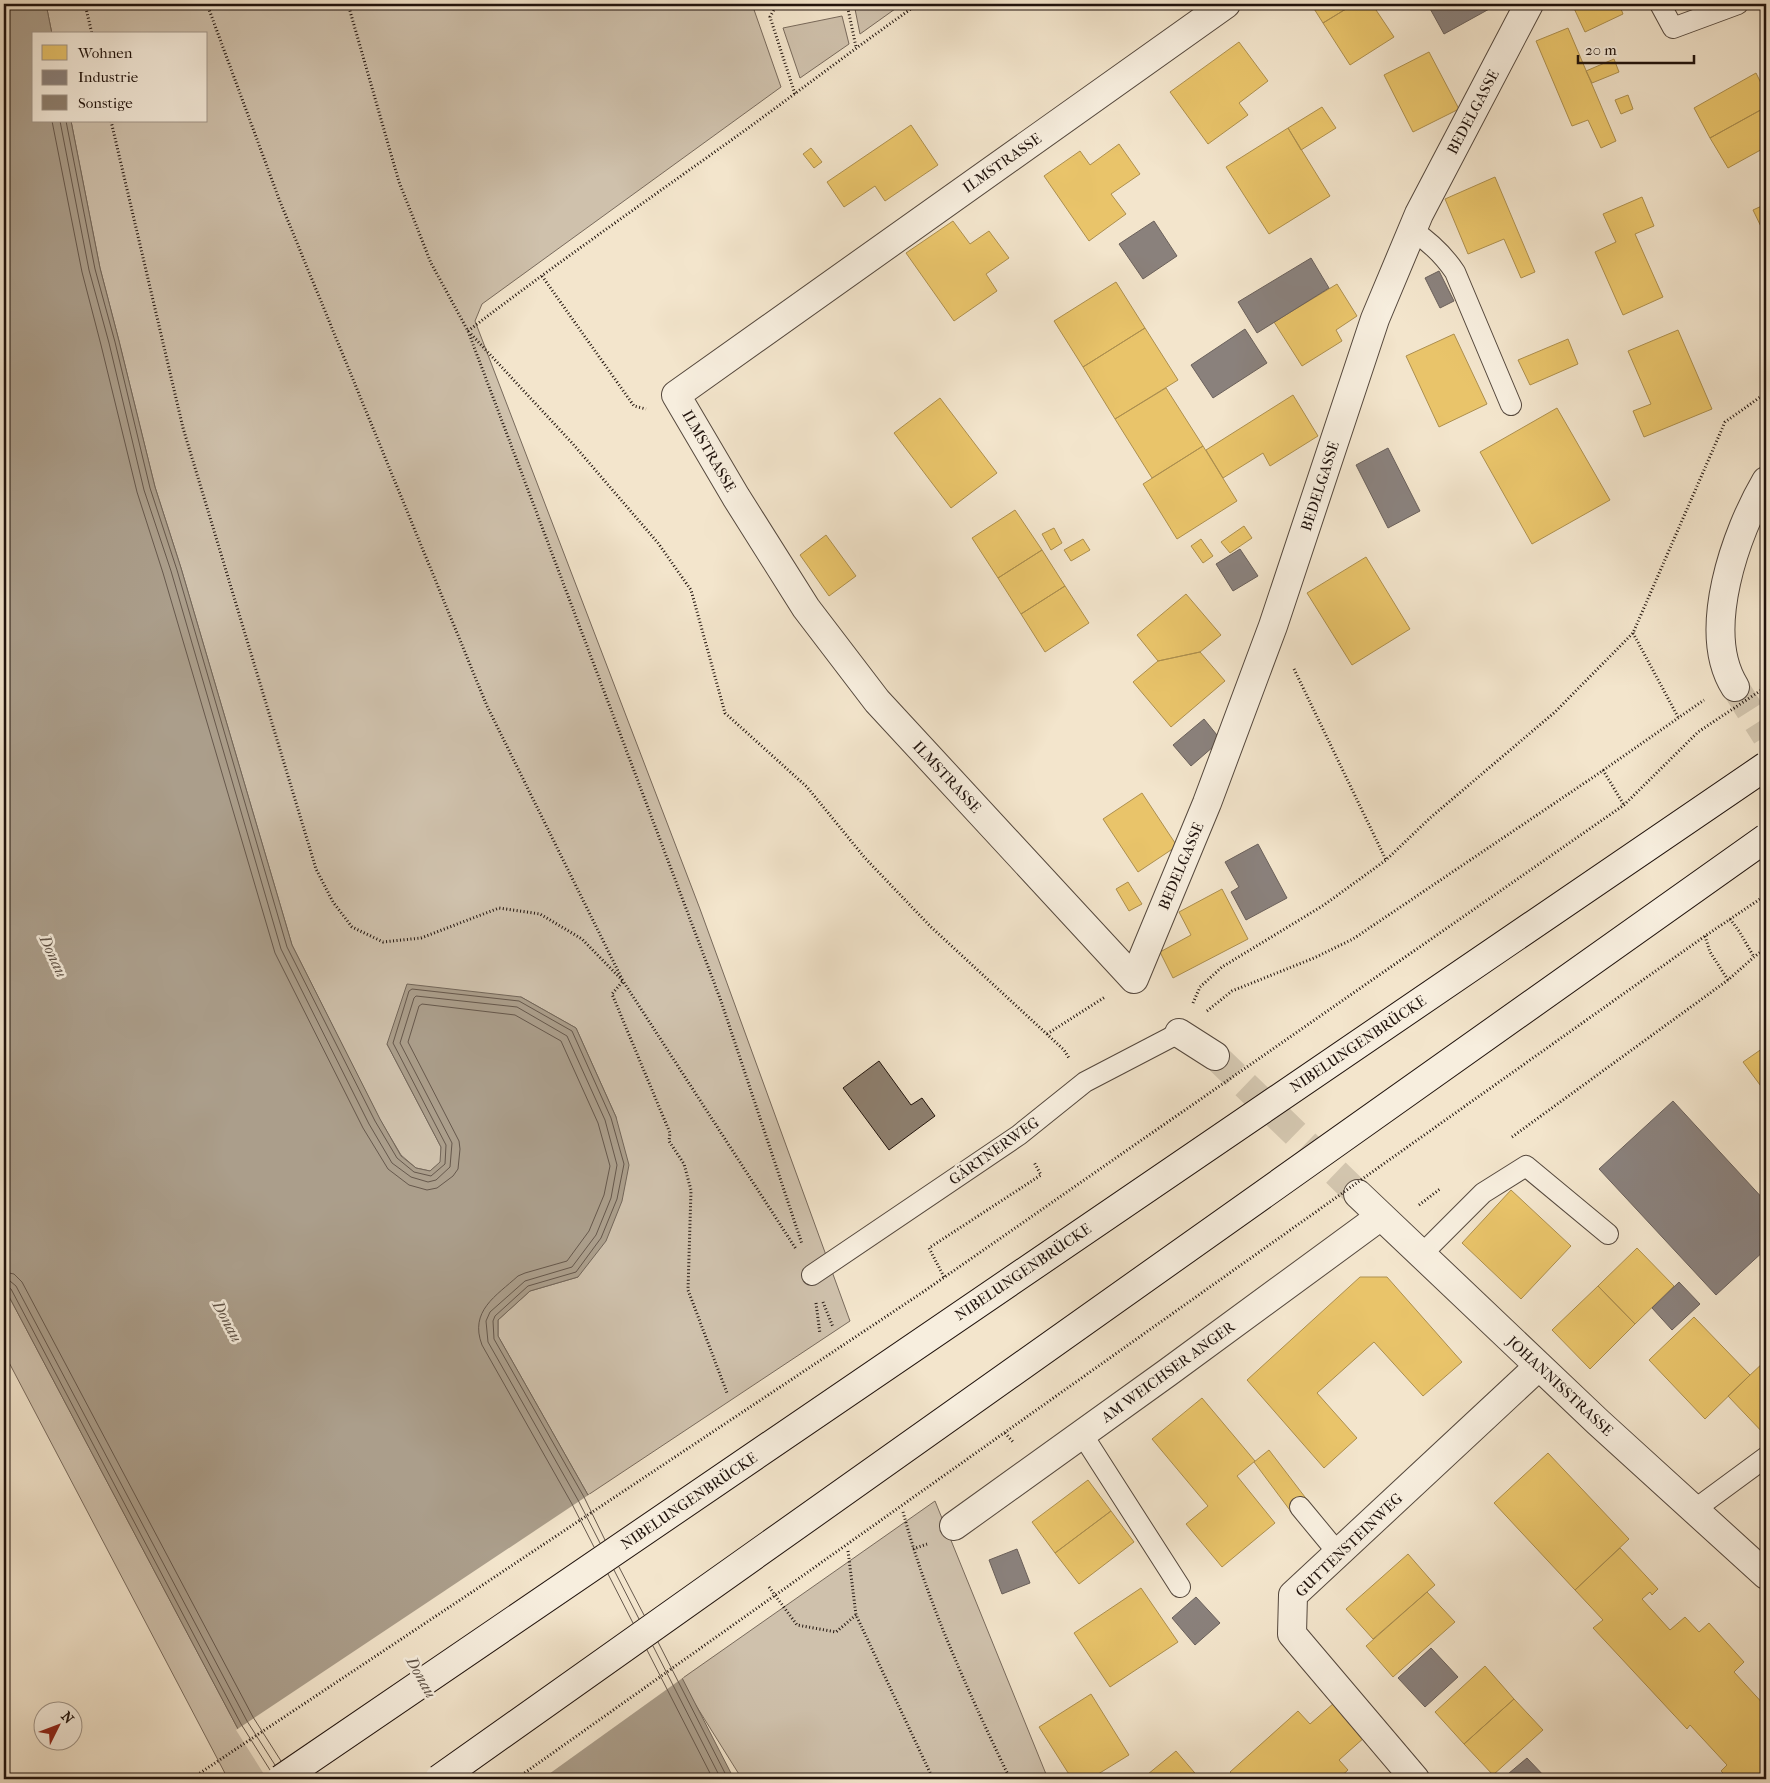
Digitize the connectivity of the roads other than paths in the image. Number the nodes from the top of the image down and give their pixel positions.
1 (1226, 4) edge
2 (1529, 4) edge
3 (1660, 4) edge
4 (1738, 4) edge
5 (1412, 230) junction
6 (1510, 405) dead end
7 (1766, 481) edge
8 (1735, 687) tunnel mouth
9 (1766, 766) edge
10 (1766, 838) edge
11 (1134, 979) joint
12 (1179, 1033) joint
13 (1215, 1056) tunnel mouth
14 (1358, 1194) tunnel mouth
15 (1386, 1221) junction
16 (1608, 1234) dead end
17 (1421, 1255) junction
18 (812, 1275) road end
19 (1539, 1366) junction
20 (1082, 1434) junction
21 (1766, 1457) edge
22 (1300, 1507) dead end
23 (1694, 1510) junction
24 (944, 1534) road end
25 (1338, 1553) junction
26 (1766, 1575) edge
27 (1180, 1587) dead end
28 (1407, 1776) edge
29 (281, 1779) edge
30 (439, 1779) edge

1 - 11 street, ILMSTRASSE
2 - 5 street, BEDELGASSE
3 - 4 lane
5 - 6 lane
5 - 11 street, BEDELGASSE
7 - 8 street
9 - 29 street, NIBELUNGENBRÜCKE, bridge
10 - 30 street, bridge
12 - 13 street
12 - 18 lane, GÄRTNERWEG
14 - 15 street, JOHANNISSTRASSE
15 - 17 street, JOHANNISSTRASSE
15 - 20 street, AM WEICHSER ANGER
16 - 17 lane
17 - 19 street, JOHANNISSTRASSE
19 - 23 street, JOHANNISSTRASSE
19 - 25 street, GUTTENSTEINWEG
20 - 24 street, AM WEICHSER ANGER
20 - 27 lane
21 - 23 lane
22 - 25 lane
23 - 26 street, JOHANNISSTRASSE
25 - 28 street, GUTTENSTEINWEG

